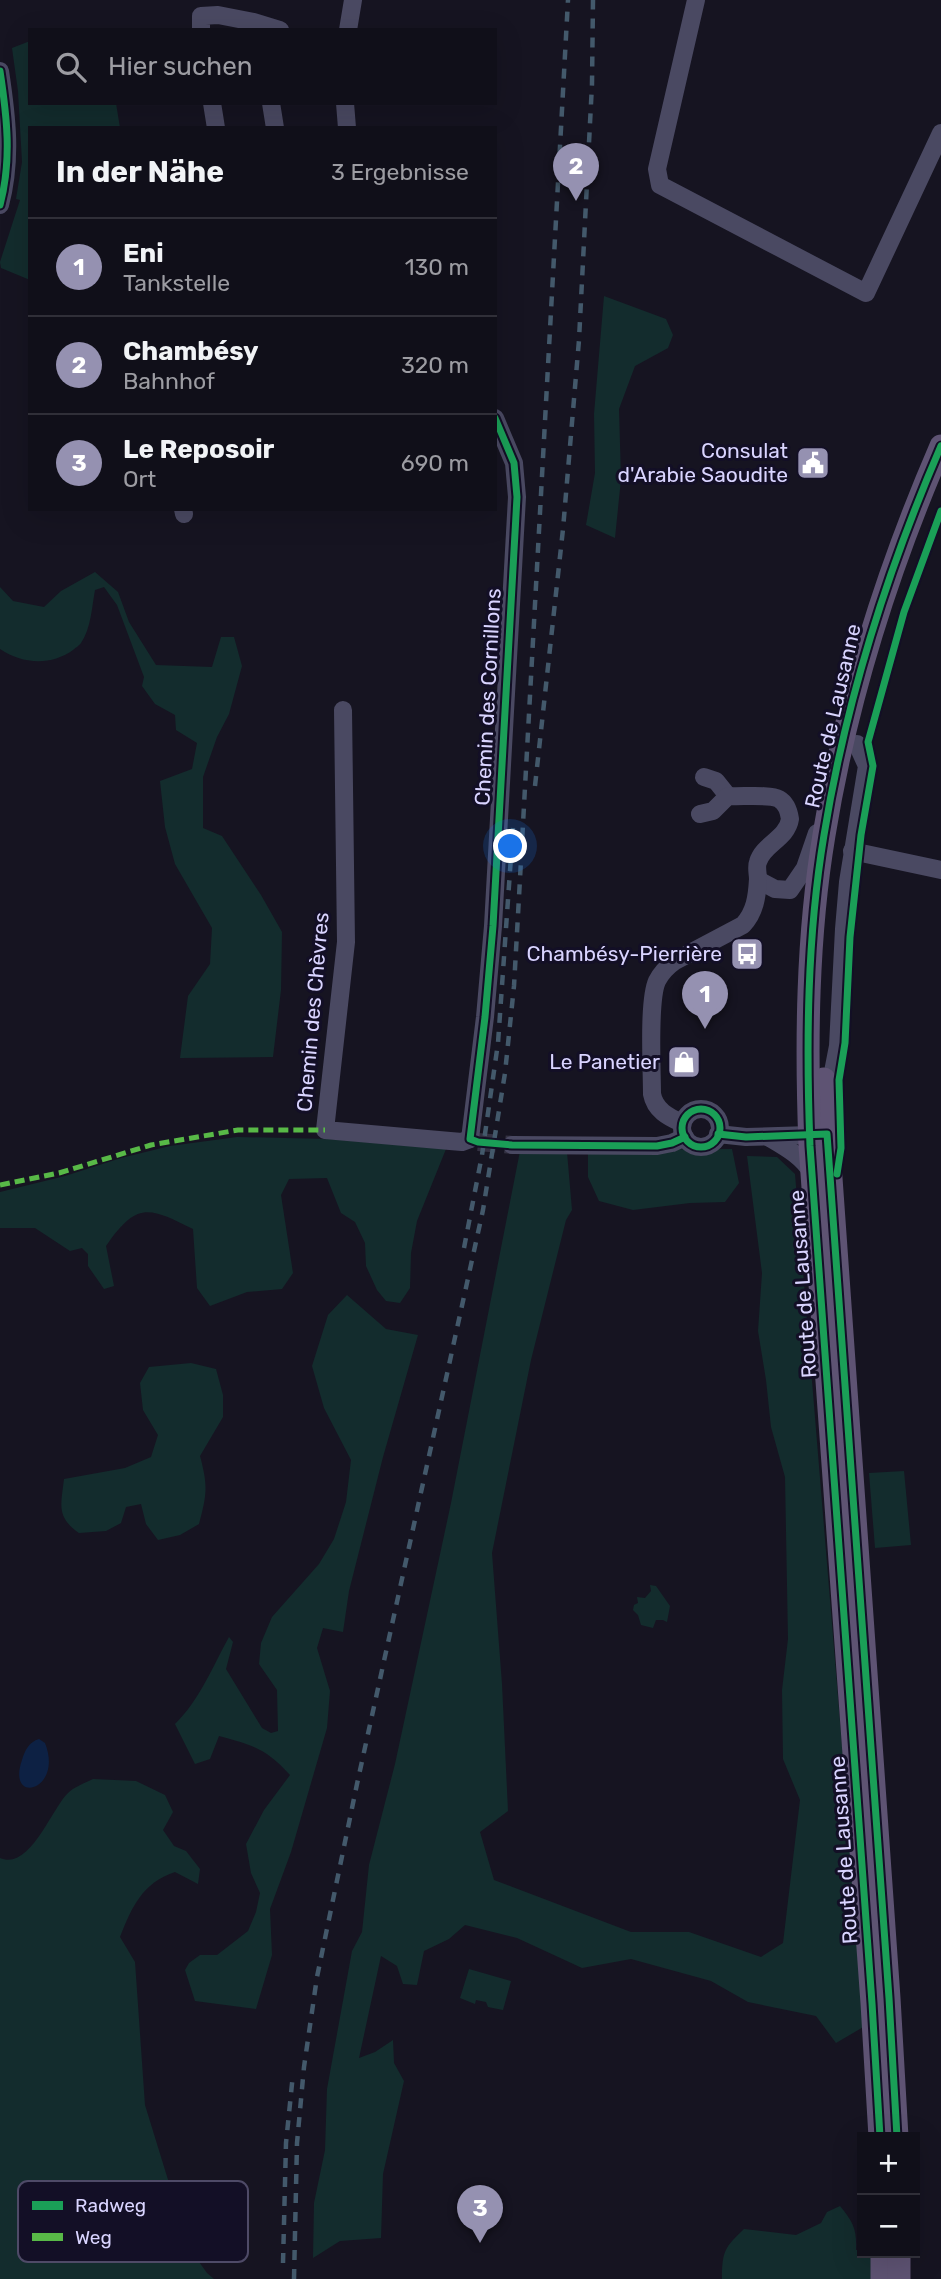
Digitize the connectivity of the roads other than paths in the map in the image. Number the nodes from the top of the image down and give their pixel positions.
1 (353, 0) edge
2 (696, 0) edge
3 (201, 28) edge
4 (272, 28) edge
5 (348, 28) edge
6 (0, 71) edge
7 (212, 105) edge
8 (271, 105) edge
9 (345, 105) edge
10 (216, 126) edge
11 (275, 126) edge
12 (347, 126) edge
13 (941, 134) edge
14 (0, 205) edge
15 (497, 423) edge
16 (941, 446) edge
17 (941, 486) edge
18 (342, 710) dead end
19 (857, 744) junction
20 (704, 777) dead end
21 (831, 794) junction
22 (728, 796) junction
23 (700, 814) dead end
24 (852, 851) junction
25 (941, 870) edge
26 (758, 880) junction
27 (824, 1088) junction
28 (683, 1130) junction
29 (718, 1134) junction
30 (818, 1135) junction
31 (768, 1137) junction
32 (474, 1141) joint
33 (512, 1145) tunnel mouth
34 (812, 1172) junction
35 (880, 2132) edge
36 (897, 2132) edge
37 (882, 2258) edge
38 (899, 2258) edge
39 (882, 2279) edge
40 (899, 2279) edge

1 - 5 street
2 - 13 street
3 - 4 street
6 - 14 street
7 - 10 street
8 - 11 street
9 - 12 street
15 - 32 street, Chemin des Cornillons
16 - 21 main road, Route de Lausanne
17 - 19 main road, Route de Lausanne
18 - 32 street, Chemin des Chèvres
19 - 24 street, Route de Lausanne
19 - 27 main road, Route de Lausanne
20 - 22 street
21 - 26 street
21 - 30 main road, Route de Lausanne
22 - 23 street
22 - 26 street
24 - 25 street
24 - 27 street, Route de Lausanne
26 - 28 street
27 - 30 main road, Route de Lausanne
28 - 29 street
28 - 29 street
28 - 33 street
29 - 31 street
30 - 31 street
30 - 34 main road, Route de Lausanne
30 - 36 main road, Route de Lausanne
31 - 34 street
34 - 35 main road, Route de Lausanne
37 - 39 main road
38 - 40 main road

